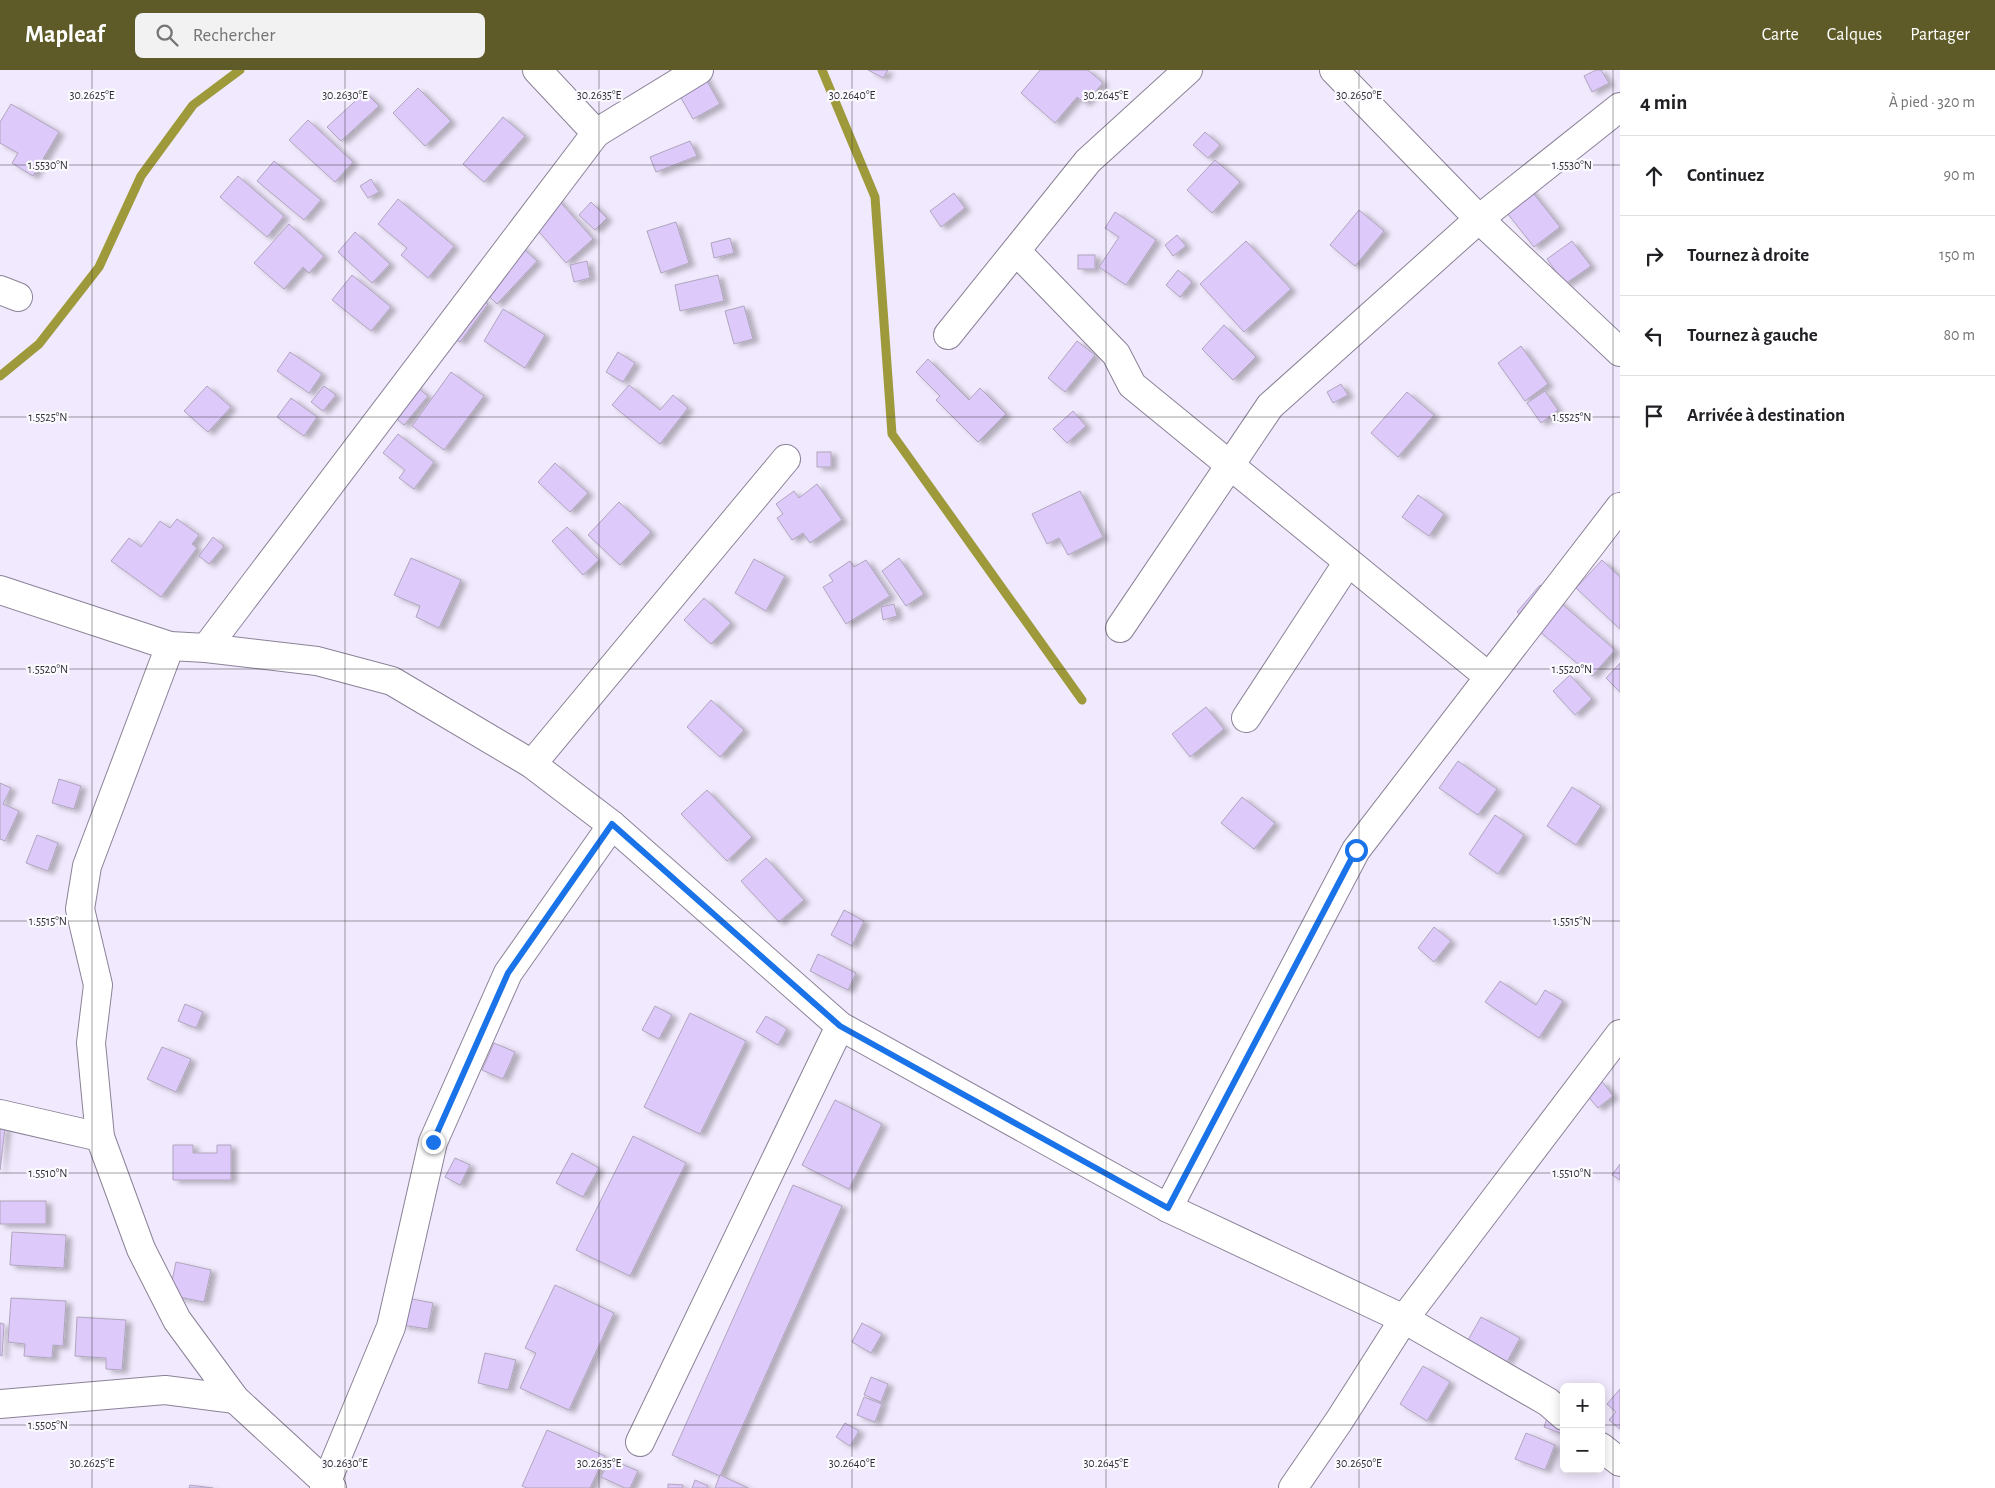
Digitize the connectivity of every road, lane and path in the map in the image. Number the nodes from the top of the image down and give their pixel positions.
1 (537, 70) edge
2 (698, 70) edge
3 (1188, 70) edge
4 (1334, 70) edge
5 (1620, 108) edge
6 (596, 133) junction
7 (1479, 220) junction
8 (1016, 251) junction
9 (948, 335) dead end
10 (1620, 352) edge
11 (786, 459) dead end
12 (1230, 465) junction
13 (1620, 507) edge
14 (1348, 562) junction
15 (0, 590) edge
16 (1120, 628) dead end
17 (170, 646) junction
18 (206, 648) junction
19 (1489, 677) junction
20 (1246, 718) dead end
21 (532, 764) junction
22 (612, 824) junction
23 (840, 1026) junction
24 (1620, 1034) edge
25 (0, 1114) edge
26 (100, 1137) junction
27 (1168, 1208) junction
28 (1404, 1319) junction
29 (235, 1399) junction
30 (0, 1404) edge
31 (1560, 1412) edge
32 (640, 1442) dead end
33 (1605, 1450) edge
34 (1620, 1462) edge
35 (327, 1486) edge
36 (1293, 1488) edge

1 - 6 street
2 - 6 street
3 - 8 street
4 - 7 street
5 - 7 street
6 - 18 street
7 - 10 street
7 - 12 street
8 - 9 street
8 - 12 street
11 - 21 street
12 - 14 street
12 - 16 street
13 - 19 street
14 - 19 street
14 - 20 street
15 - 17 street
17 - 18 street
17 - 26 street
18 - 21 street
19 - 27 street
21 - 22 street
22 - 23 street
22 - 35 street
23 - 27 street
23 - 32 street
24 - 28 street
25 - 26 street
26 - 29 street
27 - 28 street
28 - 31 street
28 - 36 street
29 - 30 street
29 - 35 street
33 - 34 street

